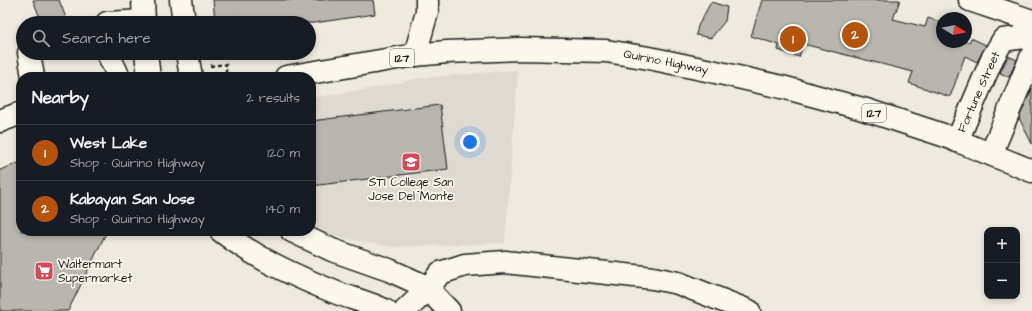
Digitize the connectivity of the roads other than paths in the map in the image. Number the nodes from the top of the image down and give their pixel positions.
1 (143, 0) edge
2 (181, 0) edge
3 (427, 0) edge
4 (970, 0) edge
5 (144, 16) edge
6 (183, 16) edge
7 (1031, 38) edge
8 (415, 55) junction
9 (30, 60) edge
10 (111, 60) edge
11 (147, 60) edge
12 (188, 60) edge
13 (32, 72) edge
14 (117, 72) edge
15 (148, 72) edge
16 (190, 72) edge
17 (315, 72) edge
18 (16, 115) edge
19 (0, 121) edge
20 (957, 141) junction
21 (991, 154) junction
22 (1032, 171) edge
23 (227, 236) edge
24 (303, 236) edge
25 (428, 289) junction
26 (386, 311) edge
27 (405, 311) edge
28 (450, 311) edge
29 (749, 311) edge

1 - 5 street
2 - 6 street
3 - 8 street
4 - 7 street
7 - 20 street, Fortune Street
7 - 21 street
8 - 17 street, Quirino Highway / 127
8 - 20 street, Quirino Highway / 127
9 - 13 street
10 - 14 street
11 - 15 street
12 - 16 street
18 - 19 street
20 - 21 street, Quirino Highway / 127
21 - 22 street, Quirino Highway / 127
23 - 26 street
24 - 25 street
25 - 27 street
25 - 28 street
25 - 29 street

